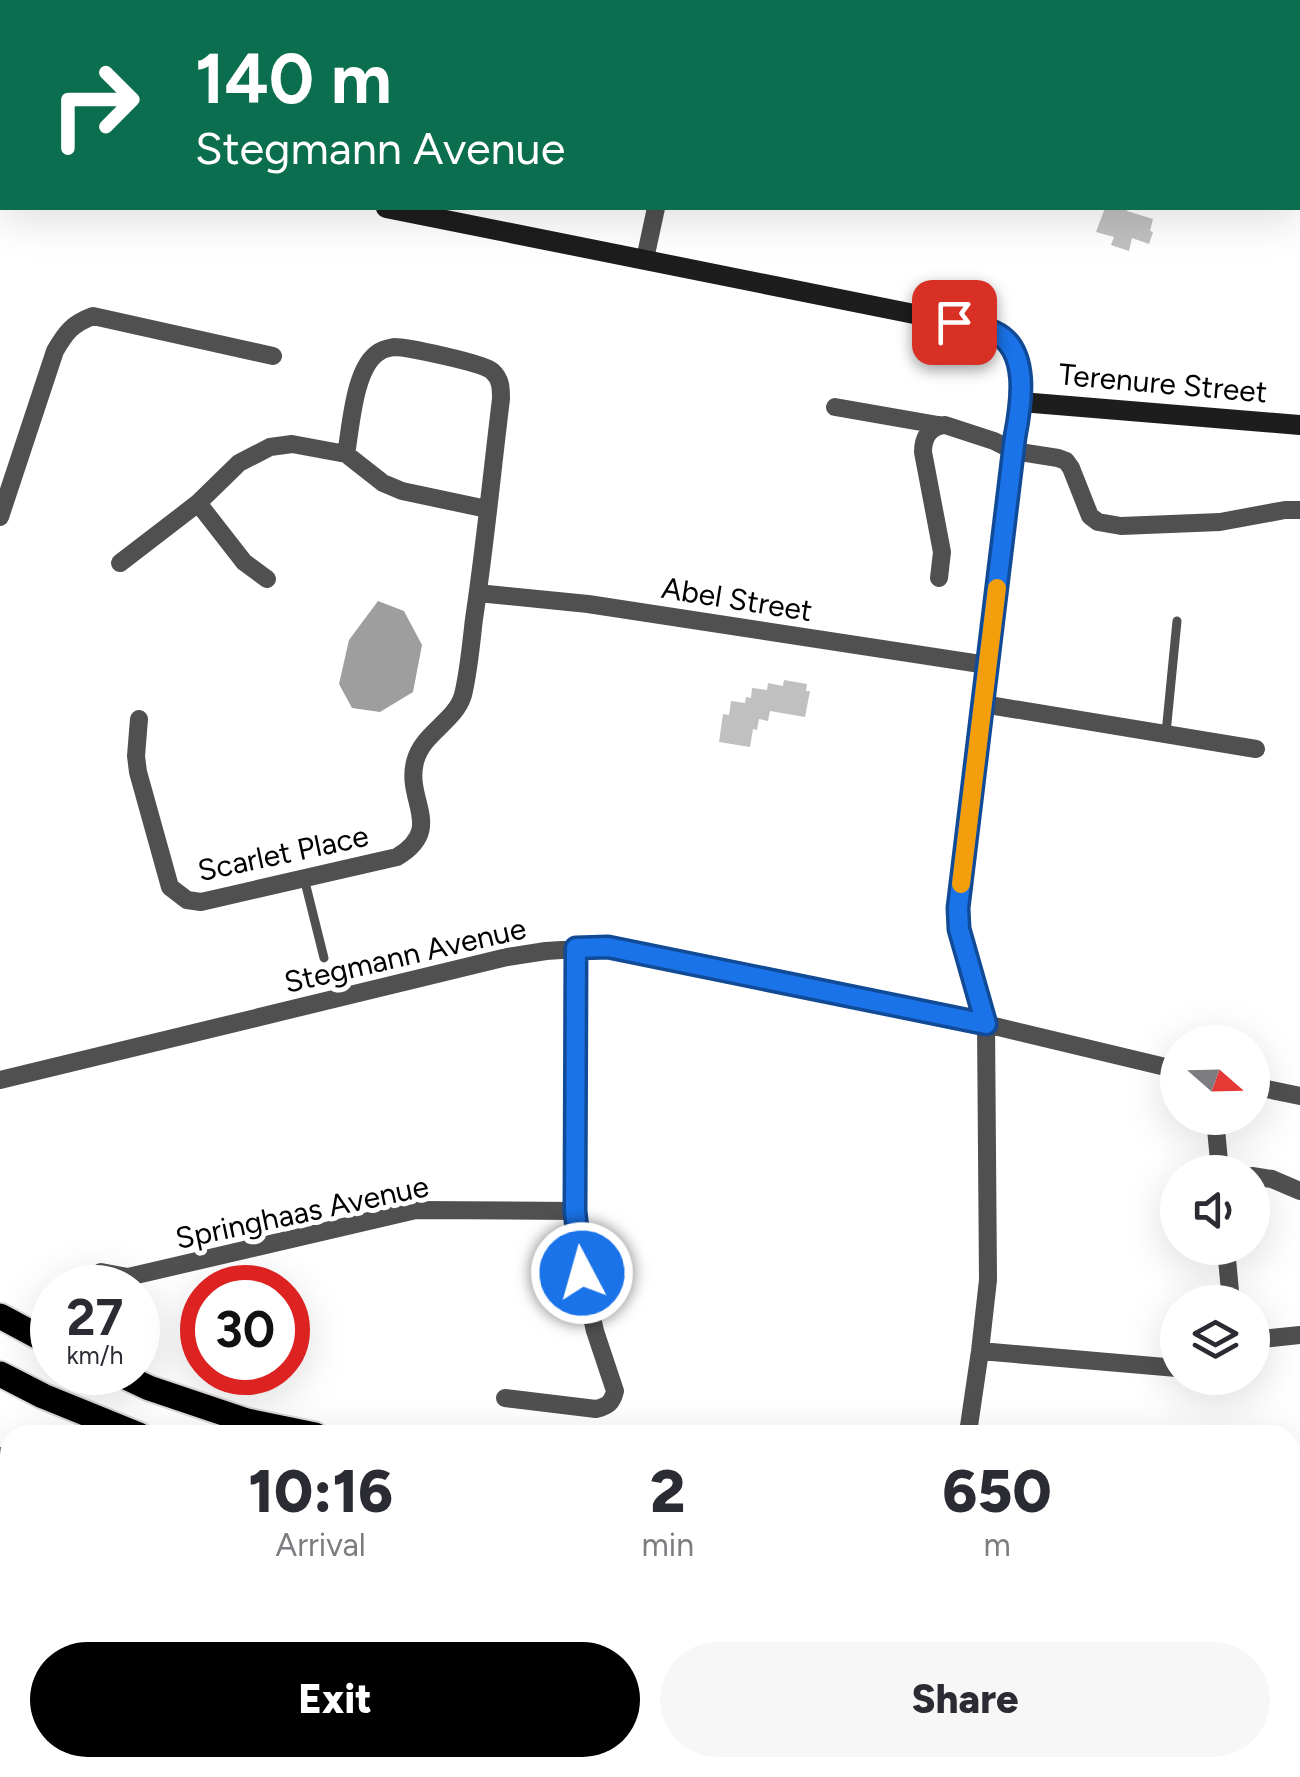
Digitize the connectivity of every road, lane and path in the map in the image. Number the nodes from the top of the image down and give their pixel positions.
1 (396, 210) edge
2 (656, 210) edge
3 (646, 260) junction
4 (273, 356) dead end
5 (1021, 402) junction
6 (836, 408) dead end
7 (1300, 424) edge
8 (938, 426) junction
9 (1014, 451) junction
10 (346, 454) junction
11 (198, 503) junction
12 (487, 509) junction
13 (1300, 510) edge
14 (0, 516) edge
15 (120, 564) dead end
16 (940, 578) dead end
17 (267, 579) dead end
18 (478, 593) junction
19 (1177, 621) dead end
20 (987, 666) junction
21 (983, 704) junction
22 (138, 719) dead end
23 (1166, 734) junction
24 (1256, 749) dead end
25 (304, 878) junction
26 (576, 948) junction
27 (324, 958) dead end
28 (986, 1024) junction
29 (1160, 1066) edge
30 (0, 1080) edge
31 (1270, 1090) edge
32 (1300, 1096) edge
33 (1270, 1179) edge
34 (1300, 1191) edge
35 (575, 1211) junction
36 (160, 1269) edge
37 (0, 1316) edge
38 (30, 1332) edge
39 (1300, 1335) edge
40 (1270, 1338) edge
41 (980, 1351) junction
42 (1160, 1367) edge
43 (0, 1374) edge
44 (160, 1391) edge
45 (504, 1398) dead end
46 (114, 1425) edge
47 (266, 1425) edge
48 (969, 1425) edge

1 - 3 street
2 - 3 street
3 - 5 street
4 - 14 street
5 - 7 street, Terenure Street
5 - 9 street
6 - 8 street
8 - 9 street
8 - 16 street
9 - 13 street
9 - 20 street
10 - 11 street
10 - 12 street
10 - 12 street
11 - 15 street
11 - 17 street
12 - 18 street
18 - 20 street, Abel Street
18 - 25 street, Scarlet Place
19 - 23 lane
20 - 21 street
21 - 23 street
21 - 28 street
22 - 25 street, Scarlet Place
23 - 24 street
25 - 27 lane
26 - 28 street, Stegmann Avenue
26 - 30 street, Stegmann Avenue
26 - 35 street
28 - 29 street, Stegmann Avenue
28 - 41 street
31 - 32 street
33 - 34 street
35 - 36 street, Springhaas Avenue
35 - 45 street
37 - 38 main road
39 - 40 street
41 - 42 street
41 - 48 street
43 - 46 main road
44 - 47 main road

